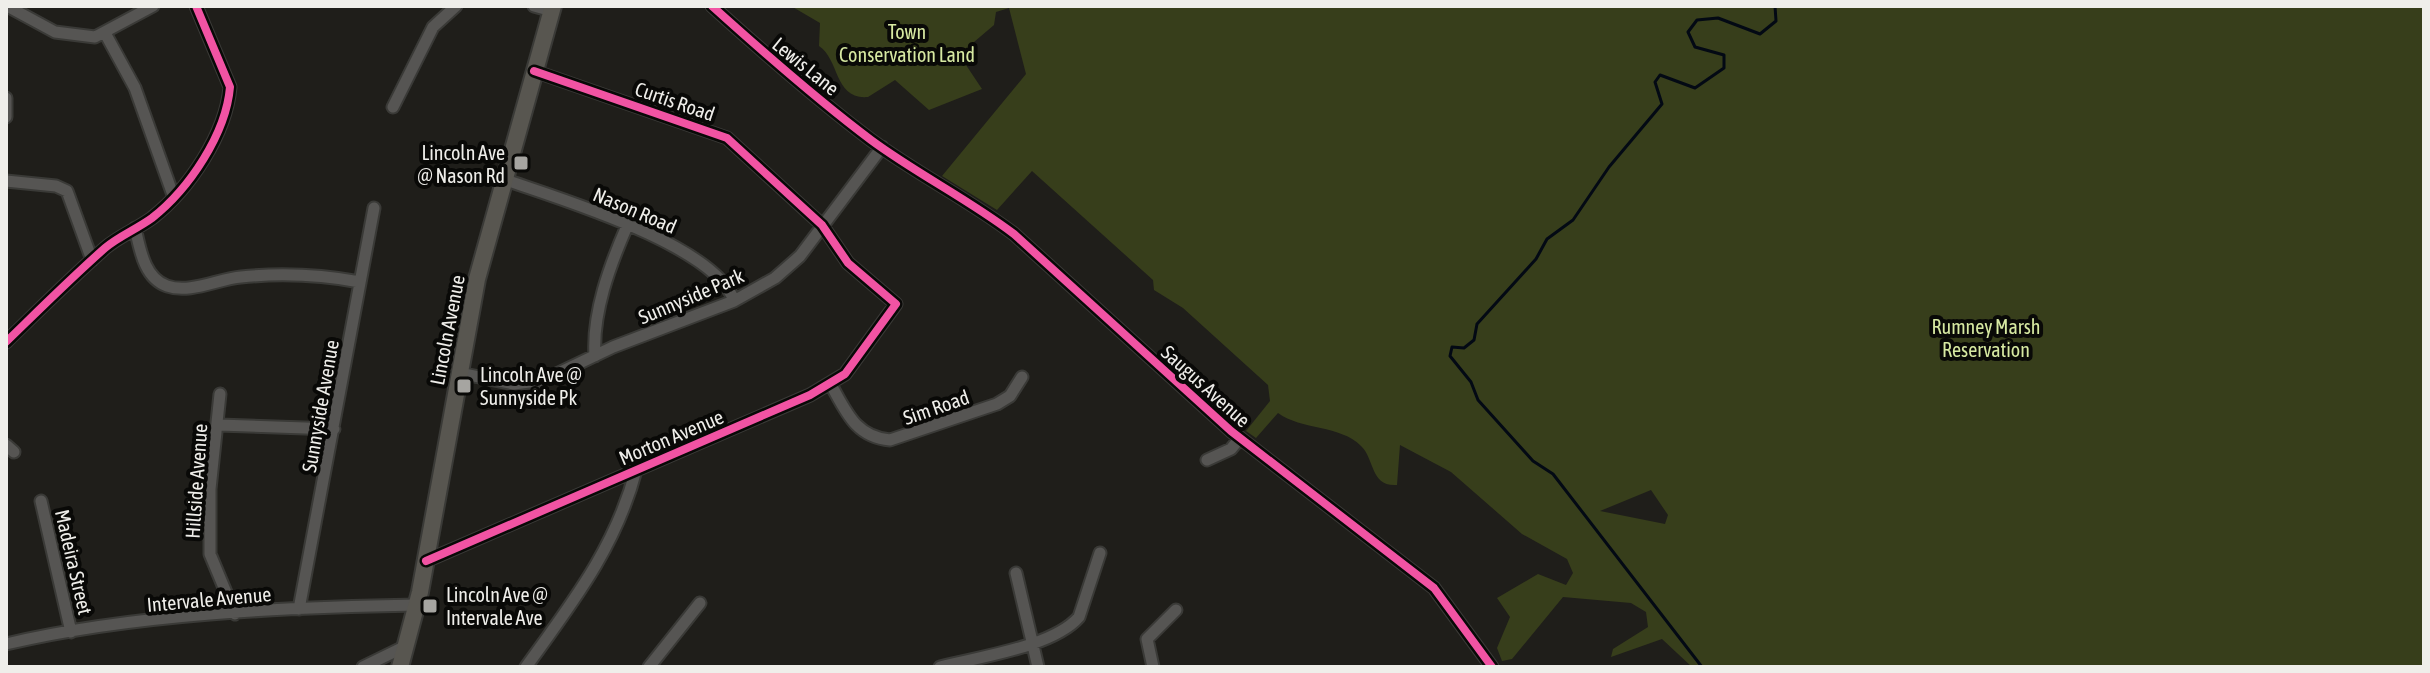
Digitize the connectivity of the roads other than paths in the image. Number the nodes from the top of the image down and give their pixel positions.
1 (7, 6) edge
2 (153, 6) edge
3 (196, 6) edge
4 (456, 6) edge
5 (534, 6) edge
6 (712, 6) edge
7 (553, 9) edge
8 (105, 33) junction
9 (534, 71) junction
10 (6, 98) edge
11 (393, 107) dead end
12 (6, 117) edge
13 (882, 147) junction
14 (503, 179) junction
15 (6, 181) edge
16 (173, 195) junction
17 (374, 208) dead end
18 (822, 225) junction
19 (627, 226) junction
20 (135, 228) junction
21 (92, 260) junction
22 (360, 282) junction
23 (734, 301) junction
24 (896, 304) joint
25 (6, 342) edge
26 (595, 356) junction
27 (459, 373) junction
28 (1022, 377) dead end
29 (830, 383) junction
30 (220, 394) dead end
31 (219, 425) junction
32 (334, 429) junction
33 (1240, 438) junction
34 (1207, 460) dead end
35 (636, 470) junction
36 (41, 501) dead end
37 (1100, 553) dead end
38 (426, 561) junction
39 (1016, 573) dead end
40 (700, 603) dead end
41 (417, 605) junction
42 (299, 609) junction
43 (1176, 610) dead end
44 (235, 614) junction
45 (71, 632) junction
46 (6, 644) edge
47 (1034, 645) junction
48 (406, 646) junction
49 (363, 667) edge
50 (400, 667) edge
51 (526, 667) edge
52 (649, 667) edge
53 (940, 667) edge
54 (1038, 667) edge
55 (1153, 667) edge
56 (1492, 667) edge

1 - 8 street
2 - 8 street
3 - 16 street
4 - 11 street
5 - 7 street
6 - 13 street, Lewis Lane
7 - 9 main road, Lincoln Avenue
8 - 16 street
9 - 14 main road, Lincoln Avenue
9 - 18 street, Curtis Road
10 - 12 street
13 - 18 street, Sunnyside Park
13 - 33 street, Saugus Avenue
14 - 19 street, Nason Road
14 - 27 main road, Lincoln Avenue
15 - 21 street
16 - 20 street
17 - 22 street, Sunnyside Avenue
18 - 23 street, Sunnyside Park
18 - 24 street, Curtis Road
19 - 23 street, Nason Road
19 - 26 street
20 - 21 street
20 - 22 street
21 - 25 street
22 - 32 street, Sunnyside Avenue
23 - 26 street, Sunnyside Park
24 - 29 street, Morton Avenue
26 - 27 street, Sunnyside Park
27 - 38 main road, Lincoln Avenue
28 - 29 street, Sim Road
29 - 35 street, Morton Avenue
30 - 31 street, Hillside Avenue
31 - 32 street
31 - 44 street, Hillside Avenue
32 - 42 street, Sunnyside Avenue
33 - 34 street
33 - 56 street, Saugus Avenue
35 - 38 street, Morton Avenue
35 - 51 street
36 - 45 street, Madeira Street
37 - 47 street
38 - 41 main road, Lincoln Avenue
39 - 47 street
40 - 52 street
41 - 42 street, Intervale Avenue
41 - 48 main road, Lincoln Avenue
42 - 44 street, Intervale Avenue
43 - 55 street
44 - 45 street, Intervale Avenue
45 - 46 street, Intervale Avenue
47 - 53 street
47 - 54 street
48 - 49 street
48 - 50 main road, Lincoln Avenue

